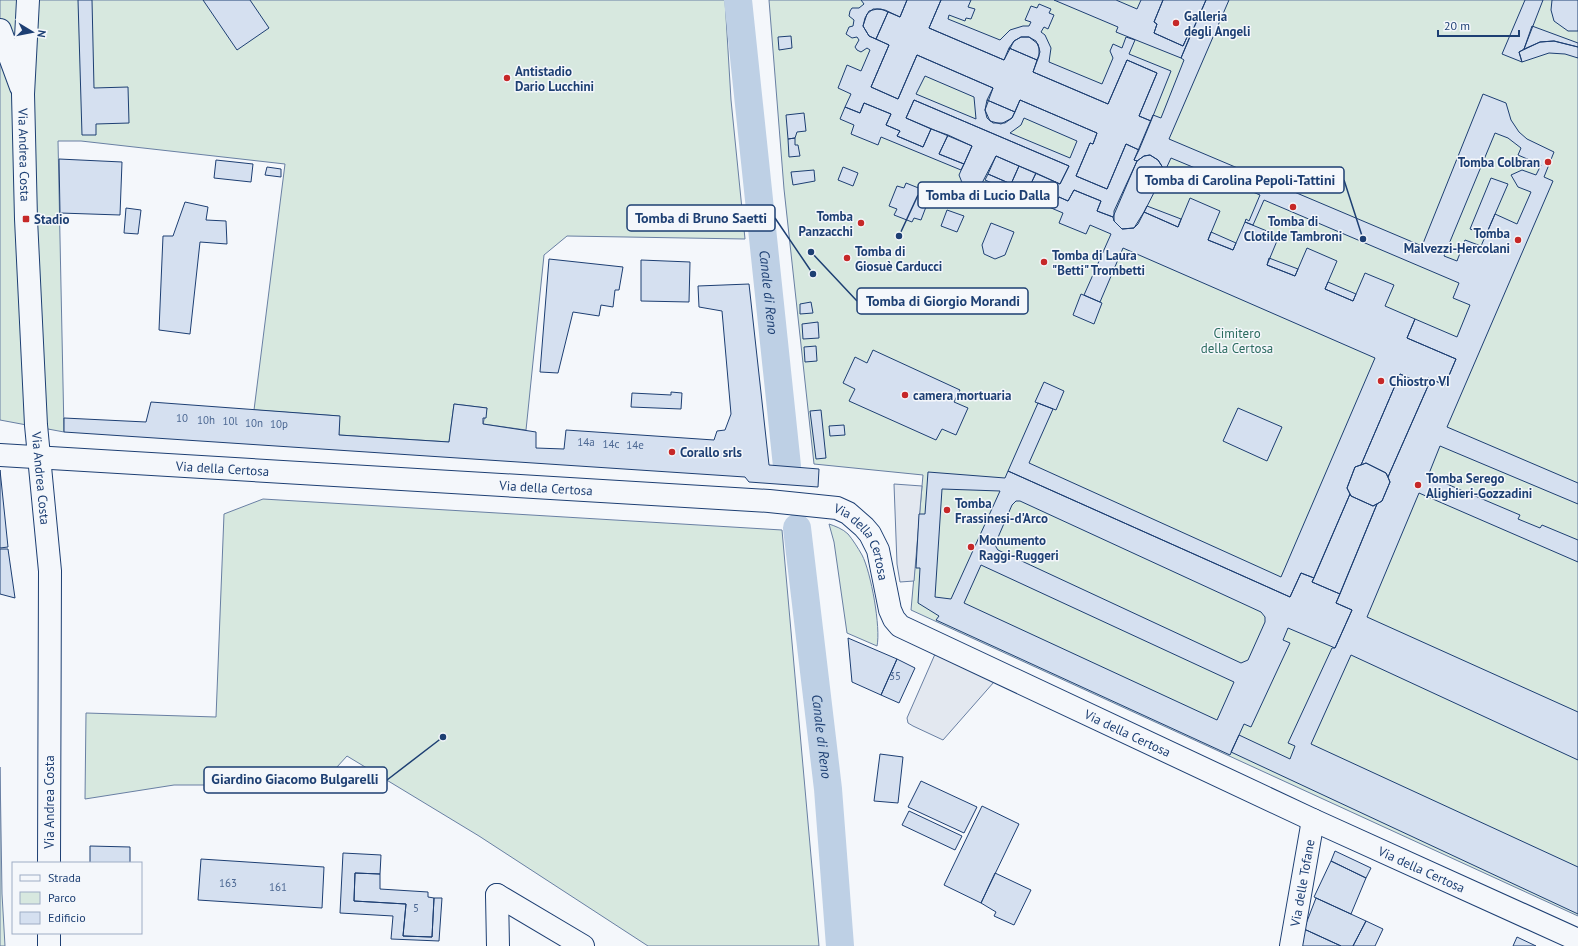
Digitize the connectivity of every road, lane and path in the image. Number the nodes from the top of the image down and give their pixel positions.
1 (28, 0) edge
2 (0, 30) edge
3 (23, 94) junction
4 (0, 455) edge
5 (39, 457) junction
6 (1313, 820) junction
7 (49, 862) edge
8 (49, 934) edge
9 (1578, 940) edge
10 (49, 946) edge
11 (498, 946) edge
12 (583, 946) edge
13 (1291, 946) edge

1 - 3 street, Via Andrea Costa
2 - 3 street, Via Andrea Costa
3 - 5 street, Via Andrea Costa
4 - 5 street, Via della Certosa
5 - 6 street, Via della Certosa
5 - 7 street, Via Andrea Costa
6 - 9 street, Via della Certosa
6 - 13 street, Via delle Tofane
8 - 10 street
11 - 12 street

